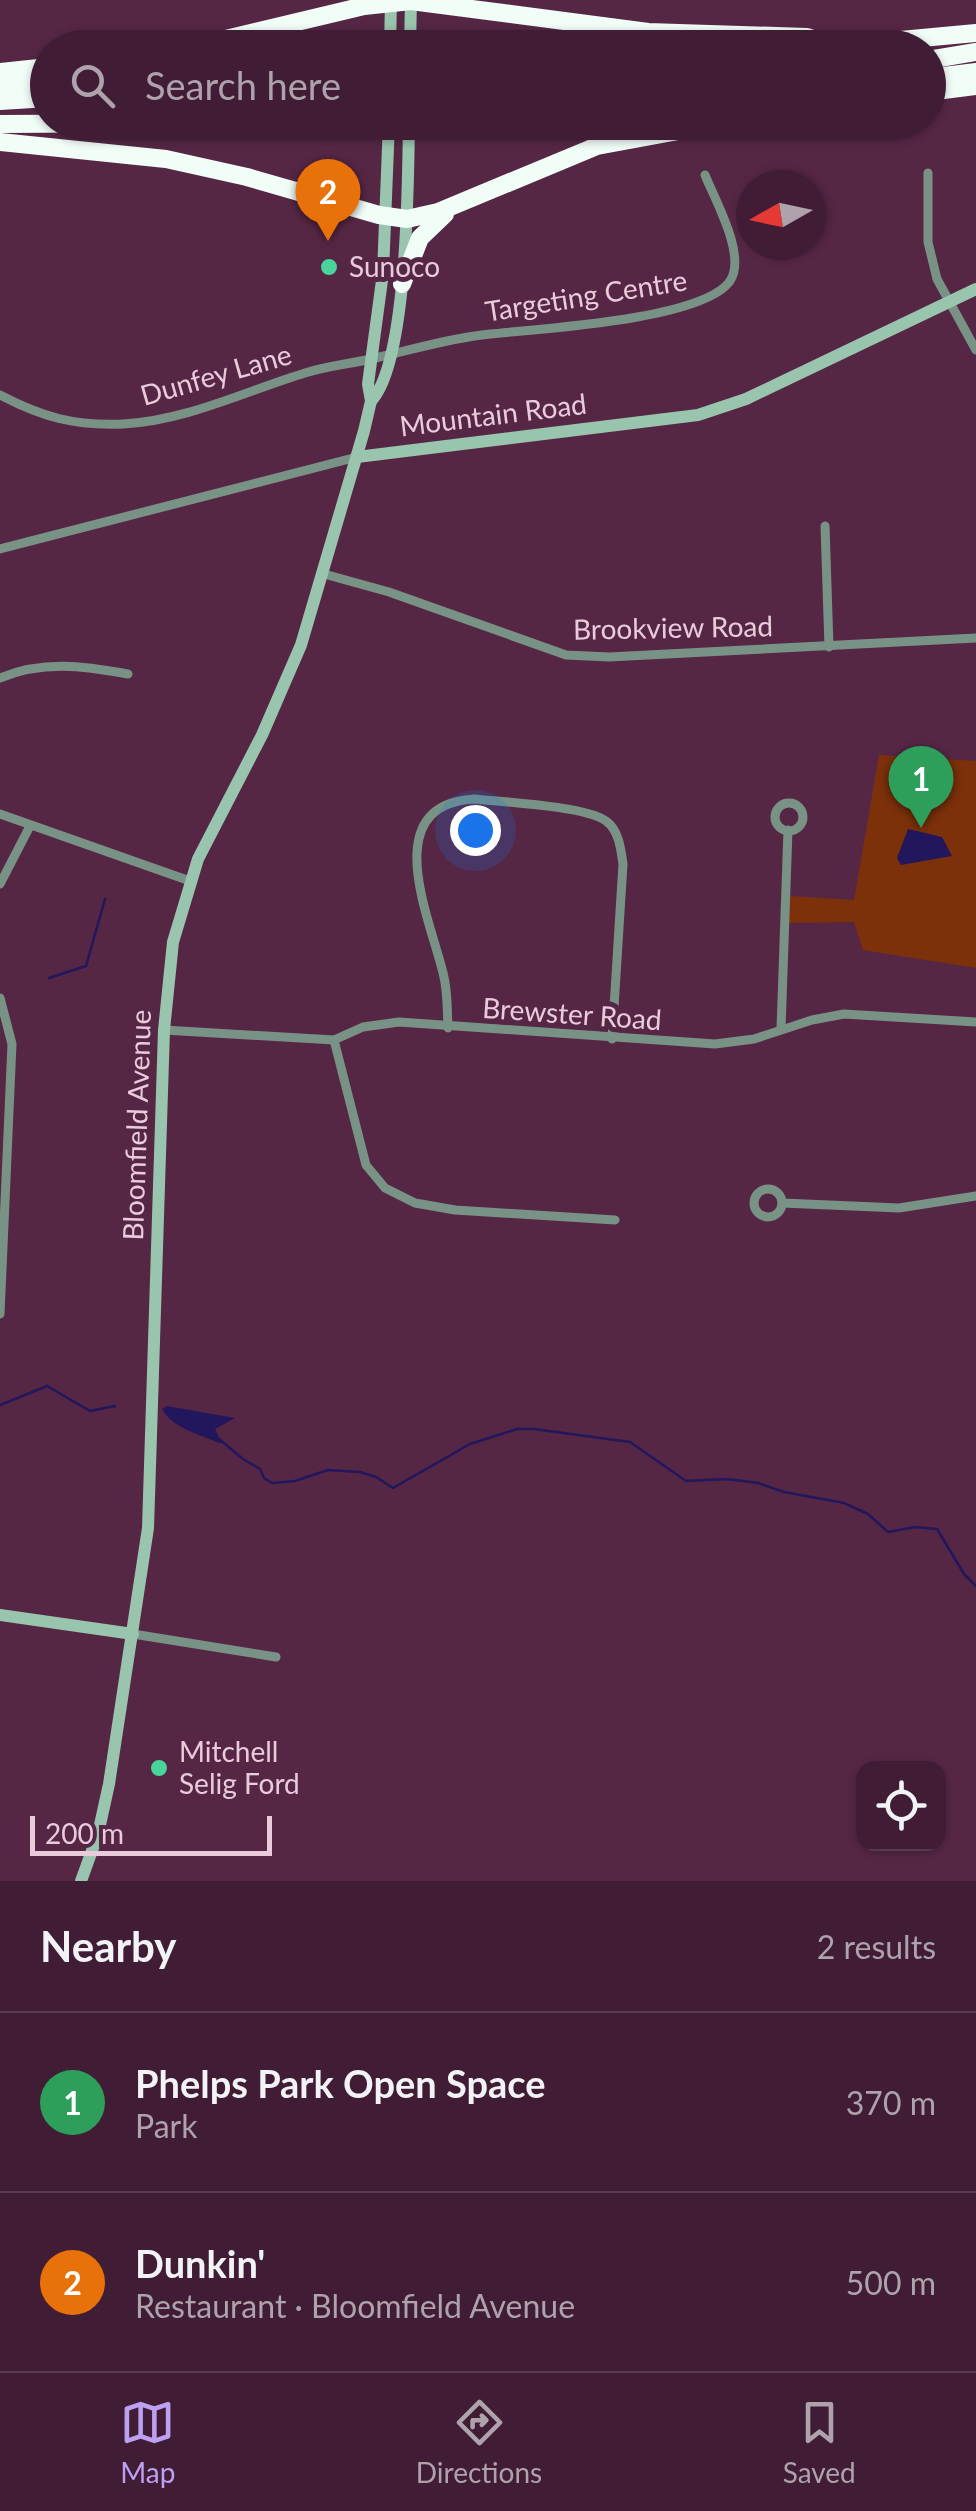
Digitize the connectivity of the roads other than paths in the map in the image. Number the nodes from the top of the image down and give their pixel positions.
1 (391, 1) edge
2 (411, 1) edge
3 (266, 30) edge
4 (390, 30) edge
5 (410, 30) edge
6 (640, 30) edge
7 (976, 33) edge
8 (946, 36) edge
9 (976, 50) edge
10 (946, 51) edge
11 (946, 56) edge
12 (30, 69) edge
13 (976, 70) edge
14 (0, 72) edge
15 (946, 74) edge
16 (30, 84) edge
17 (0, 86) edge
18 (976, 86) edge
19 (946, 90) edge
20 (30, 99) edge
21 (0, 100) edge
22 (30, 109) edge
23 (0, 110) edge
24 (0, 124) edge
25 (30, 124) edge
26 (388, 140) edge
27 (408, 140) edge
28 (623, 140) edge
29 (0, 142) edge
30 (928, 173) dead end
31 (705, 174) dead end
32 (454, 206) junction
33 (386, 216) junction
34 (407, 219) junction
35 (382, 282) junction
36 (402, 284) junction
37 (976, 290) edge
38 (952, 301) junction
39 (976, 350) edge
40 (390, 354) junction
41 (372, 359) junction
42 (0, 395) edge
43 (371, 401) junction
44 (357, 457) junction
45 (824, 526) dead end
46 (0, 549) edge
47 (324, 574) junction
48 (976, 638) edge
49 (829, 647) junction
50 (128, 674) dead end
51 (0, 678) edge
52 (0, 814) edge
53 (30, 826) junction
54 (788, 830) dead end
55 (190, 880) junction
56 (0, 884) edge
57 (0, 998) edge
58 (976, 1022) edge
59 (448, 1028) junction
60 (164, 1030) junction
61 (781, 1030) junction
62 (612, 1039) junction
63 (334, 1040) junction
64 (976, 1196) edge
65 (782, 1203) dead end
66 (616, 1220) dead end
67 (0, 1314) edge
68 (0, 1616) edge
69 (133, 1634) junction
70 (276, 1657) dead end
71 (81, 1881) edge

1 - 2 highway
1 - 3 highway
1 - 4 main road
2 - 5 main road
2 - 6 highway
7 - 8 highway
9 - 10 highway
9 - 11 highway
12 - 14 highway
13 - 15 highway
16 - 17 highway
18 - 19 highway
20 - 21 highway
22 - 23 highway
24 - 25 highway
26 - 33 main road, Bloomfield Avenue
27 - 34 main road, Bloomfield Avenue
28 - 32 highway
29 - 33 highway
30 - 38 street
31 - 40 street, Targeting Centre
32 - 34 highway
32 - 36 highway
33 - 34 highway
33 - 35 main road, Bloomfield Avenue
34 - 36 main road, Bloomfield Avenue
35 - 36 main road
35 - 41 main road, Bloomfield Avenue
36 - 40 main road, Bloomfield Avenue
37 - 38 main road, Mountain Road
38 - 39 street
38 - 44 main road, Mountain Road
40 - 41 street, Dunfey Lane
40 - 43 main road, Bloomfield Avenue
41 - 42 street, Dunfey Lane
41 - 43 main road, Bloomfield Avenue
43 - 44 main road, Bloomfield Avenue
44 - 46 street, Mountain Road
44 - 47 main road, Bloomfield Avenue
45 - 49 street
47 - 49 street, Brookview Road
47 - 55 main road, Bloomfield Avenue
48 - 49 street, Brookview Road
50 - 51 street
52 - 53 street
53 - 55 street
53 - 56 street
54 - 61 street
55 - 60 main road, Bloomfield Avenue
57 - 67 street
58 - 61 street, Brewster Road
59 - 62 street, Brewster Road
59 - 62 street
59 - 63 street, Brewster Road
60 - 63 street, Brewster Road
60 - 69 main road, Bloomfield Avenue
61 - 62 street, Brewster Road
63 - 66 street
64 - 65 street
68 - 69 main road
69 - 70 street
69 - 71 main road, Bloomfield Avenue

